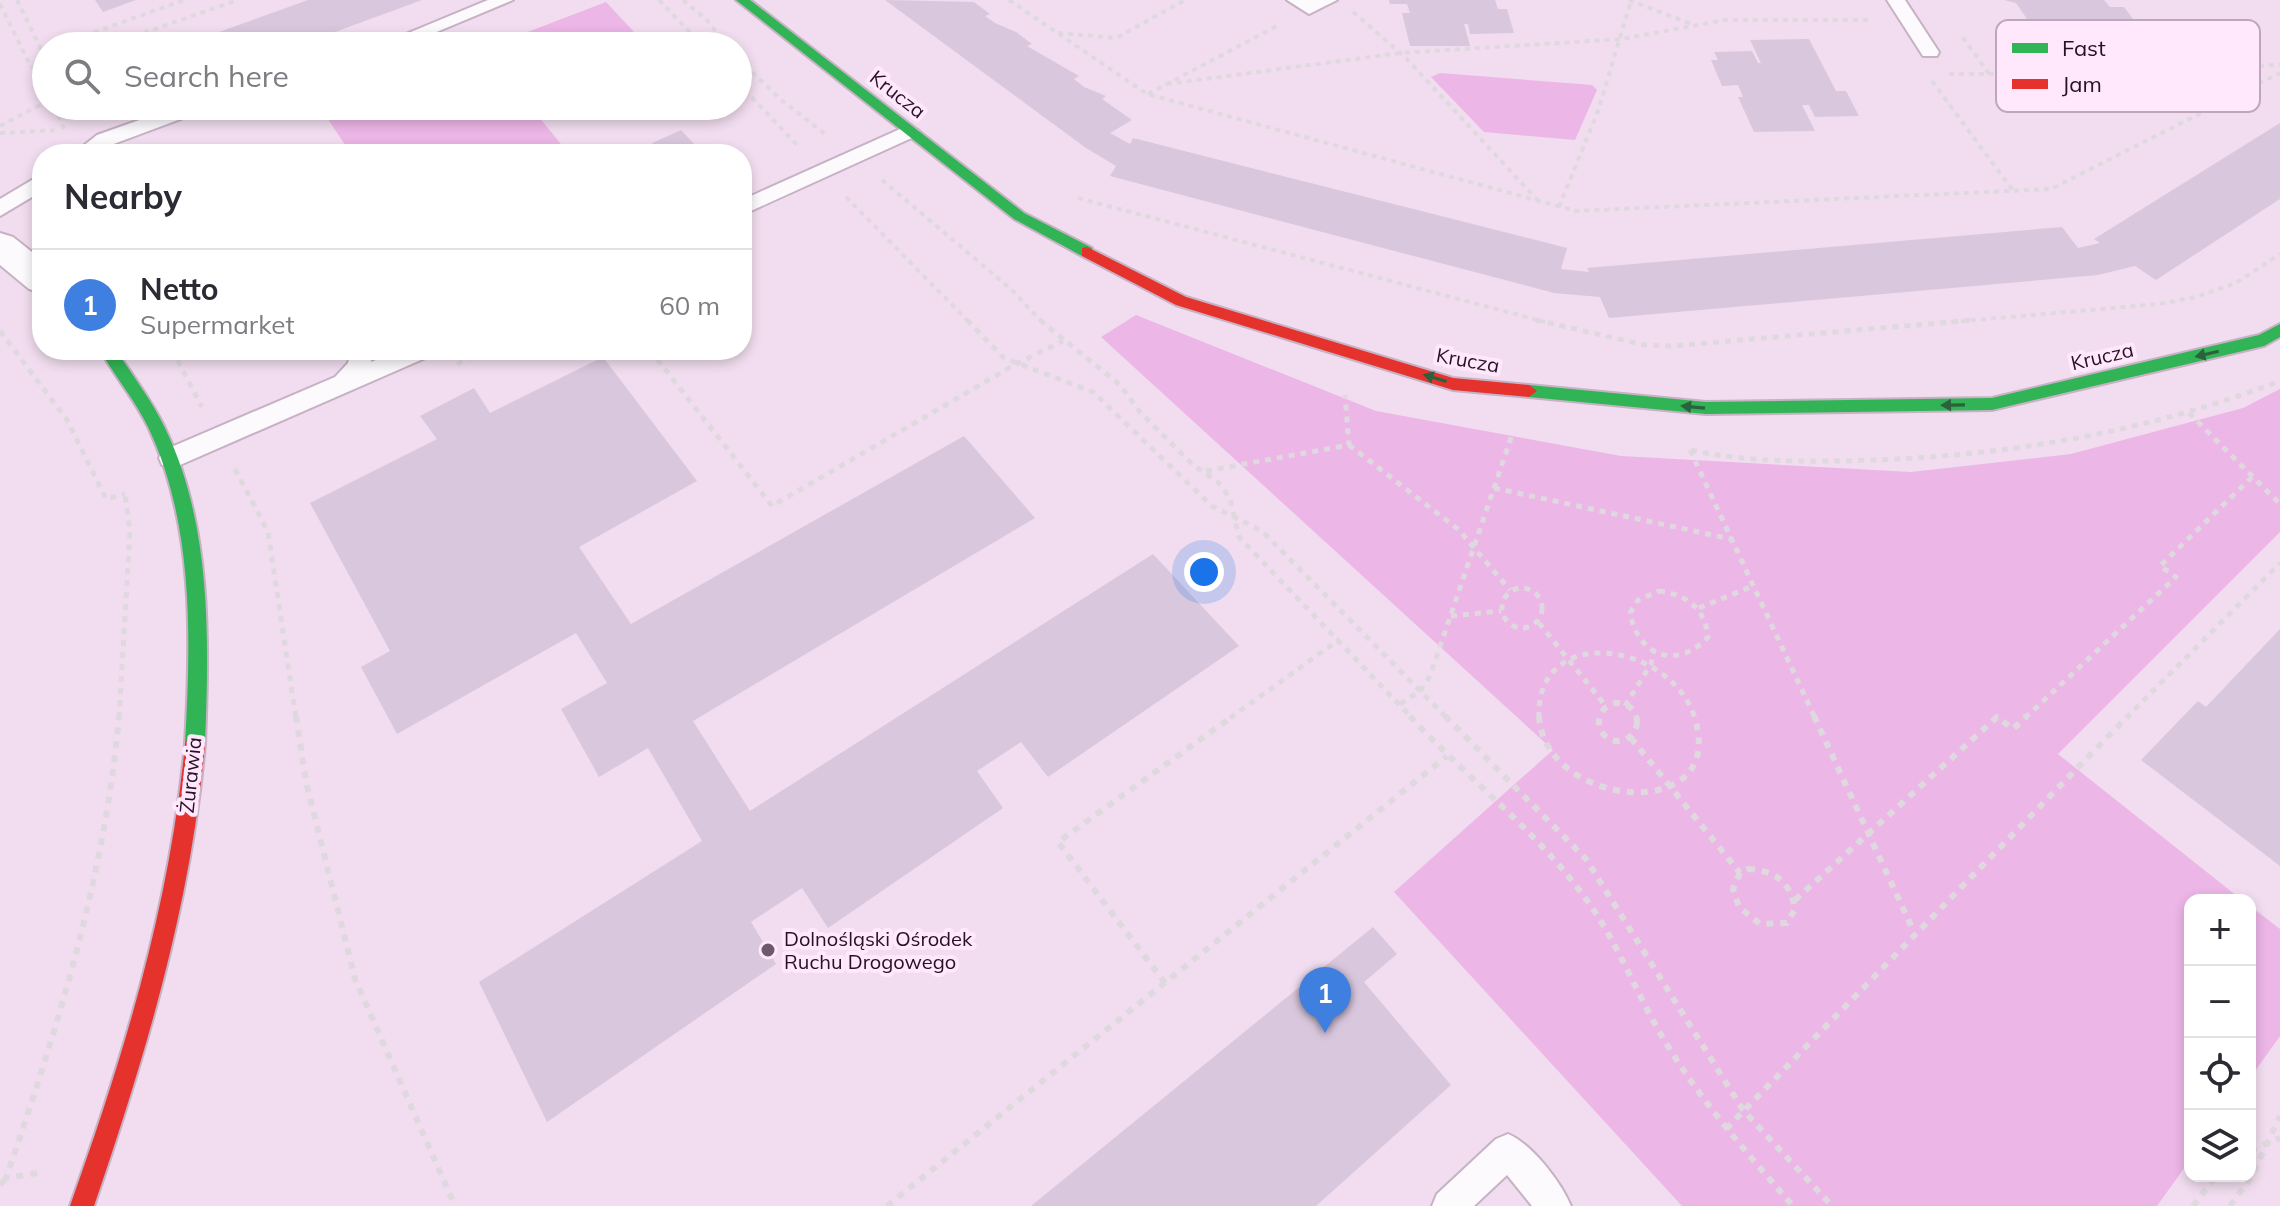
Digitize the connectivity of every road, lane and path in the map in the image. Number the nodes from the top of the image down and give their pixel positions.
1 (17, 0) edge
2 (184, 0) edge
3 (238, 0) edge
4 (504, 0) edge
5 (659, 0) edge
6 (683, 0) edge
7 (742, 0) edge
8 (1009, 0) edge
9 (1185, 0) edge
10 (1328, 0) edge
11 (1896, 0) edge
12 (1630, 2) edge
13 (0, 4) edge
14 (1302, 4) edge
15 (1350, 9) dead end
16 (1908, 19) junction
17 (1696, 26) junction
18 (34, 32) edge
19 (95, 32) edge
20 (146, 32) edge
21 (422, 32) edge
22 (690, 32) edge
23 (716, 32) edge
24 (1057, 33) junction
25 (1961, 35) dead end
26 (1622, 39) junction
27 (1930, 52) dead end
28 (1400, 53) junction
29 (2280, 65) edge
30 (2260, 66) edge
31 (32, 67) edge
32 (752, 71) edge
33 (2280, 73) edge
34 (1989, 74) junction
35 (1996, 74) edge
36 (2260, 83) edge
37 (1167, 84) junction
38 (1147, 94) junction
39 (752, 98) edge
40 (32, 109) edge
41 (2203, 112) edge
42 (159, 120) edge
43 (0, 126) edge
44 (64, 130) dead end
45 (909, 131) junction
46 (0, 133) edge
47 (98, 144) edge
48 (859, 155) junction
49 (822, 171) junction
50 (32, 188) edge
51 (2015, 193) junction
52 (1070, 196) dead end
53 (752, 203) edge
54 (1540, 203) junction
55 (1559, 207) junction
56 (0, 209) edge
57 (0, 246) edge
58 (2280, 254) edge
59 (32, 272) edge
60 (2280, 330) edge
61 (0, 331) edge
62 (1063, 341) junction
63 (117, 360) edge
64 (177, 360) edge
65 (360, 360) edge
66 (398, 360) edge
67 (658, 360) edge
68 (1016, 364) junction
69 (343, 383) junction
70 (1345, 395) dead end
71 (2189, 413) dead end
72 (1513, 432) dead end
73 (218, 437) junction
74 (1349, 445) junction
75 (1690, 450) dead end
76 (171, 458) junction
77 (234, 468) junction
78 (1205, 471) junction
79 (2252, 477) junction
80 (177, 481) junction
81 (1494, 488) junction
82 (125, 494) junction
83 (2280, 504) edge
84 (1234, 516) junction
85 (1731, 539) junction
86 (1473, 549) junction
87 (2280, 563) edge
88 (1753, 586) junction
89 (1510, 590) junction
90 (1699, 608) junction
91 (1501, 611) junction
92 (1451, 616) junction
93 (1539, 623) junction
94 (1340, 639) junction
95 (1654, 651) junction
96 (1567, 659) junction
97 (1651, 664) junction
98 (1420, 691) junction
99 (1400, 704) junction
100 (1605, 705) junction
101 (1625, 706) junction
102 (1631, 738) junction
103 (1447, 756) junction
104 (1671, 786) junction
105 (1869, 835) junction
106 (1740, 873) junction
107 (1795, 900) junction
108 (1914, 932) junction
109 (1165, 983) junction
110 (1743, 1110) junction
111 (2280, 1116) edge
112 (1726, 1129) junction
113 (2280, 1138) edge
114 (2267, 1143) junction
115 (2256, 1148) edge
116 (43, 1172) dead end
117 (6, 1178) junction
118 (2211, 1182) edge
119 (0, 1185) edge
120 (454, 1204) edge
121 (82, 1206) edge
122 (442, 1206) edge
123 (887, 1206) edge
124 (1449, 1206) edge
125 (1554, 1206) edge
126 (1793, 1206) edge
127 (1832, 1206) edge
128 (2193, 1206) edge
129 (2230, 1206) edge

1 - 18 path
2 - 19 path
3 - 20 path
4 - 21 lane
5 - 22 path
6 - 23 path
7 - 45 street, Krucza
8 - 24 path
9 - 24 path
10 - 14 lane
11 - 16 lane
12 - 17 path
12 - 26 path
13 - 31 path
14 - 37 path
15 - 28 path
16 - 17 path
16 - 27 lane
17 - 26 path
24 - 38 path
25 - 34 path
26 - 28 path
26 - 55 path
28 - 37 path
28 - 54 path
29 - 30 path
32 - 48 path
33 - 36 path
34 - 35 path
34 - 51 path
37 - 38 path
38 - 54 path
39 - 49 path
40 - 43 path
41 - 51 path
42 - 47 lane
44 - 46 path
45 - 48 lane
60 -> 45 street, Krucza
48 - 49 lane
48 - 62 path
49 - 53 lane
49 - 68 path
50 - 56 lane
51 - 55 path
52 - 58 path
54 - 55 path
57 - 59 street
61 - 82 path
62 - 68 path
62 - 78 path
63 - 76 street, Żurawia
64 - 73 path
65 - 69 lane
66 - 69 lane
67 - 68 path
68 - 84 path
69 - 73 lane
70 - 74 path
71 - 79 path
72 - 81 path
73 - 76 lane
73 - 77 path
74 - 78 path
74 - 86 path
75 - 85 path
76 - 80 street, Żurawia
77 - 80 path
77 - 120 path
78 - 84 path
79 - 83 path
79 - 105 path
80 - 82 path
80 - 121 street, Żurawia
81 - 85 path
81 - 86 path
82 - 117 path
84 - 94 path
84 - 98 path
85 - 88 path
86 - 89 path
86 - 92 path
87 - 108 path
88 - 90 path
88 - 105 path
89 - 91 path
89 - 93 path
90 - 95 path
90 - 95 path
91 - 92 path
91 - 93 path
92 - 98 path
93 - 96 path
94 - 99 path
94 - 109 path
95 - 97 path
96 - 97 path
96 - 100 path
96 - 104 path
97 - 101 path
97 - 104 path
98 - 99 path
98 - 110 path
99 - 103 path
100 - 101 path
100 - 102 path
101 - 102 path
102 - 104 path
103 - 109 path
103 - 112 path
104 - 106 path
105 - 107 path
105 - 108 path
106 - 107 path
106 - 107 path
108 - 110 path
109 - 123 path
110 - 112 path
110 - 127 path
111 - 114 path
112 - 126 path
113 - 114 path
114 - 115 path
114 - 129 path
116 - 117 path
117 - 119 path
118 - 128 path
120 - 122 path
124 - 125 lane

